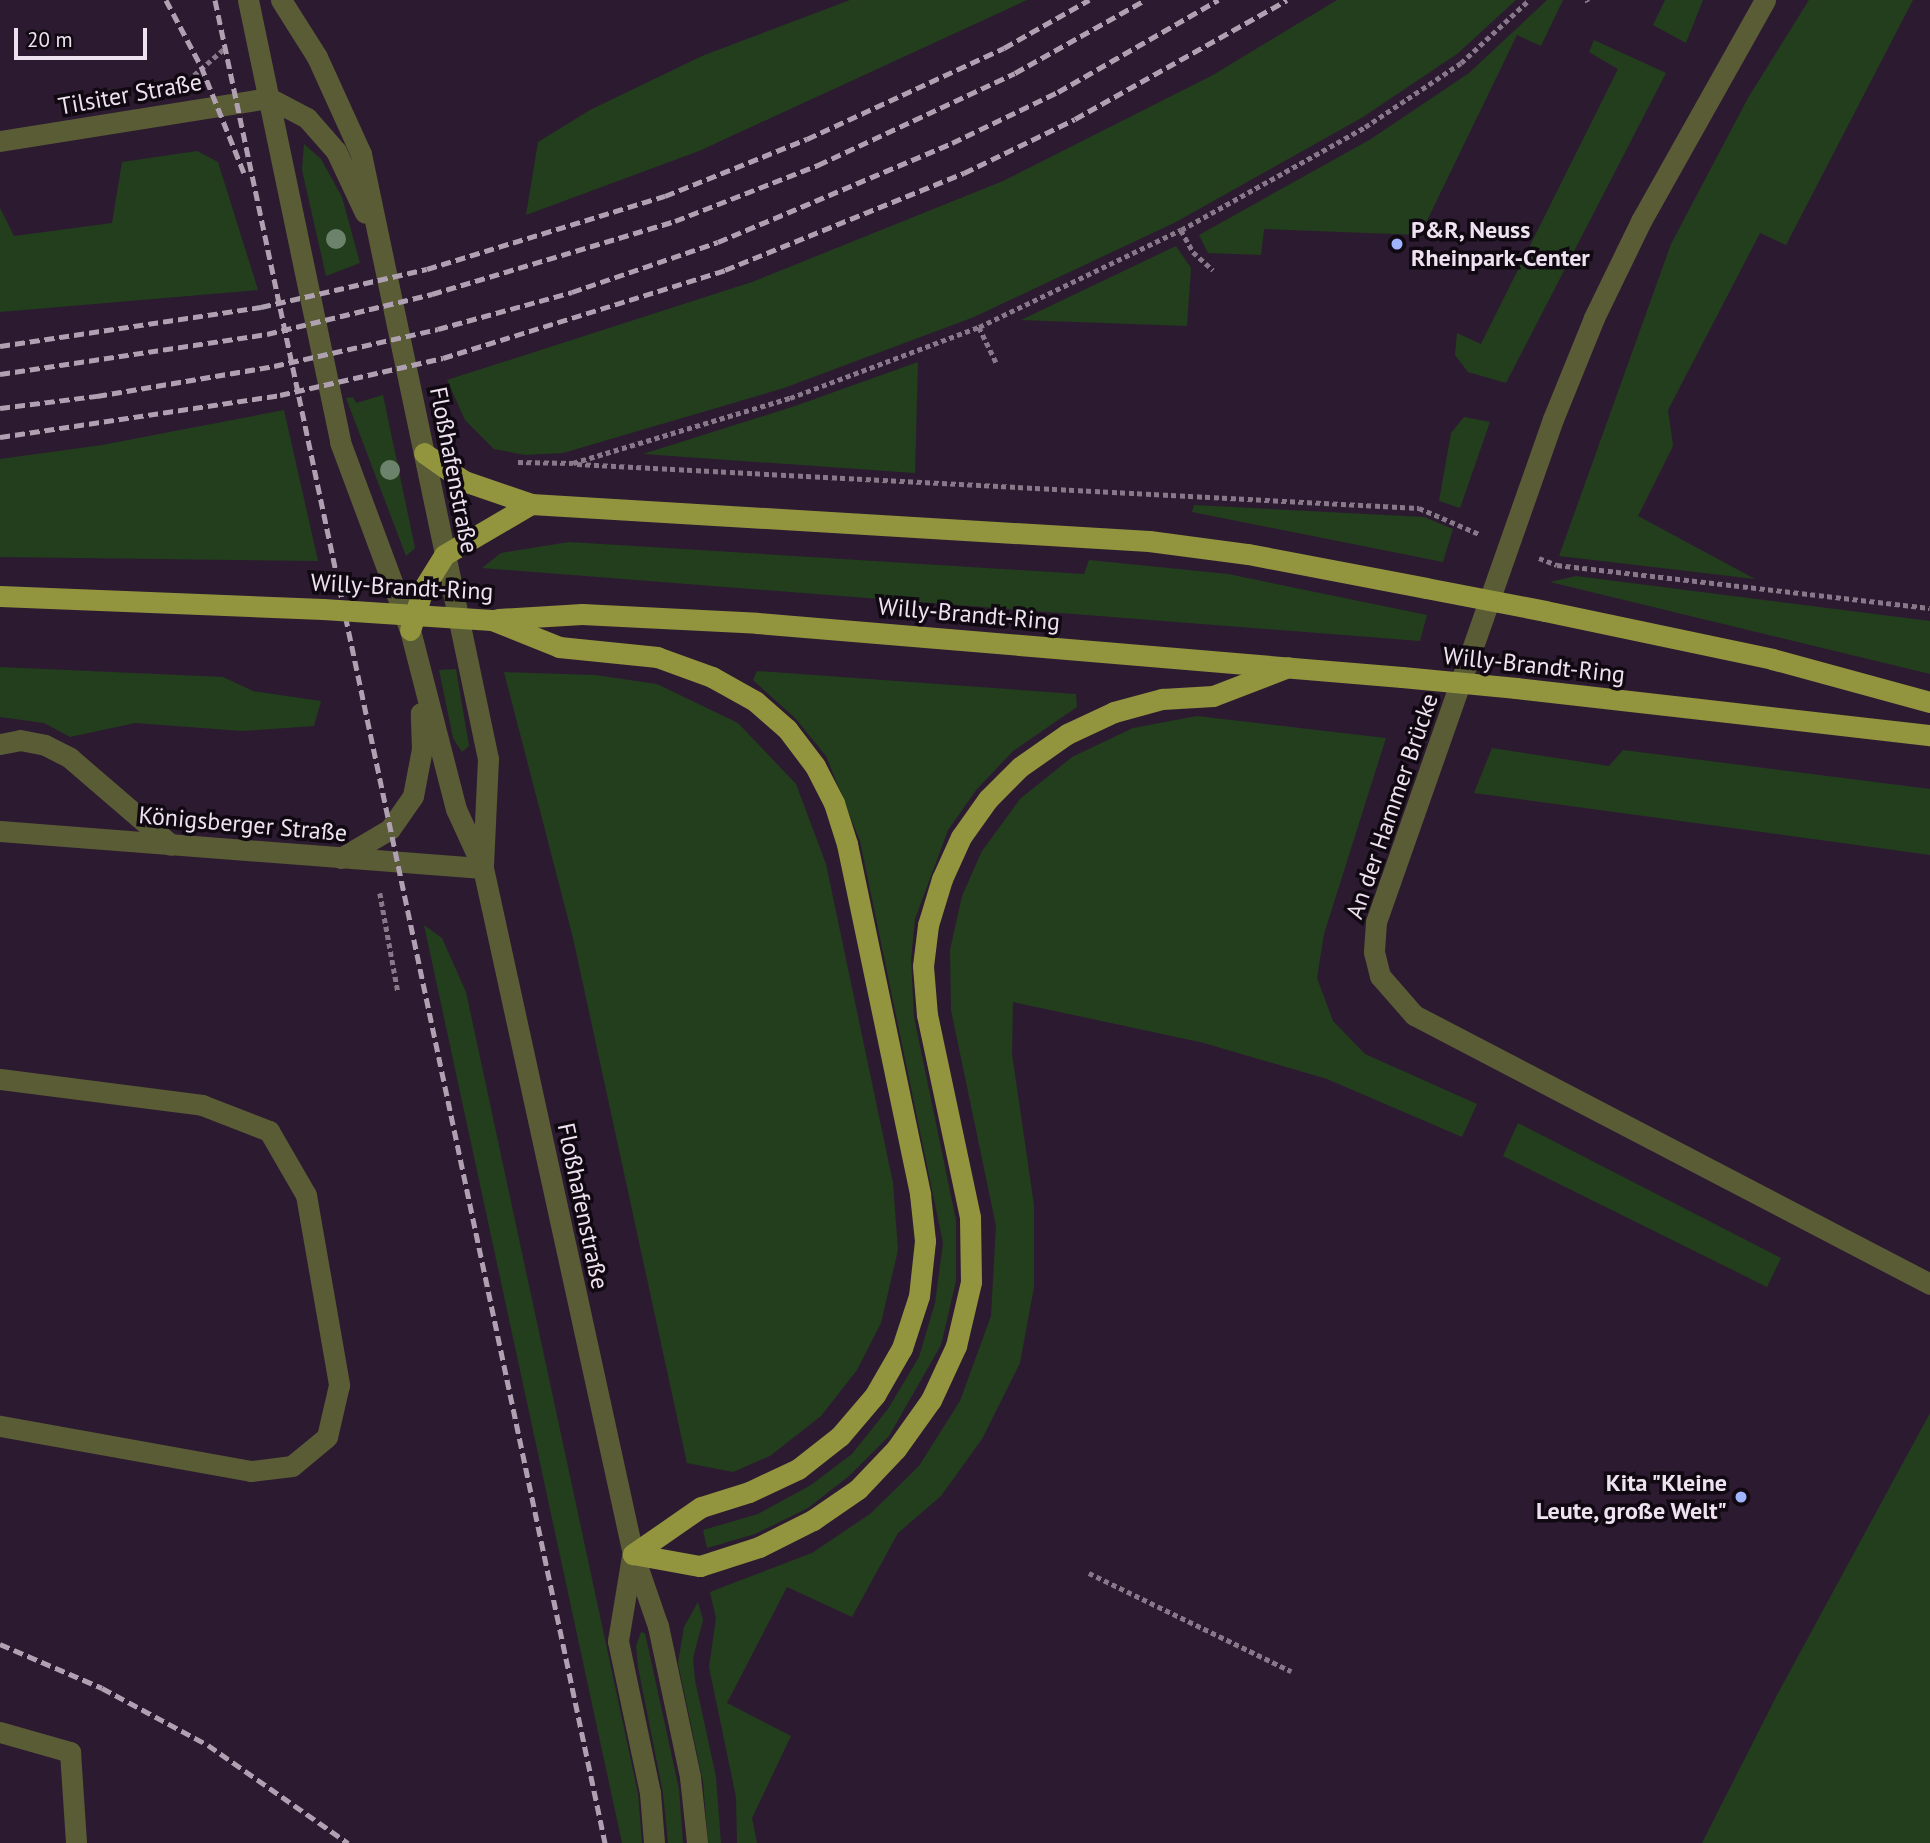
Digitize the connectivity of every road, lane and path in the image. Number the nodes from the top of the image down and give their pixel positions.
1 (248, 0) edge
2 (281, 0) edge
3 (1529, 0) edge
4 (1765, 0) edge
5 (258, 50) junction
6 (269, 98) junction
7 (164, 116) junction
8 (0, 141) edge
9 (1181, 230) junction
10 (382, 248) junction
11 (1213, 270) dead end
12 (979, 327) junction
13 (997, 364) dead end
14 (424, 453) junction
15 (510, 461) dead end
16 (531, 504) junction
17 (444, 555) junction
18 (0, 596) edge
19 (492, 620) junction
20 (410, 631) junction
21 (1288, 667) junction
22 (420, 676) junction
23 (1930, 702) edge
24 (1930, 736) edge
25 (0, 744) edge
26 (0, 831) edge
27 (172, 845) junction
28 (341, 858) junction
29 (375, 861) junction
30 (483, 868) junction
31 (398, 992) dead end
32 (0, 1079) edge
33 (1930, 1284) edge
34 (0, 1426) edge
35 (633, 1554) junction
36 (1089, 1573) dead end
37 (1291, 1671) dead end
38 (0, 1732) edge
39 (76, 1843) edge
40 (654, 1843) edge
41 (697, 1843) edge

1 - 5 street, Floßhafenstraße
2 - 10 street, Floßhafenstraße
3 - 9 path
4 - 33 street, An der Hammer Brücke
5 - 6 street, Floßhafenstraße
5 - 7 path
6 - 7 street, Tilsiter Straße
6 - 10 street, Floßhafenstraße
6 - 20 street, Floßhafenstraße
7 - 8 street, Tilsiter Straße
9 - 11 path
9 - 12 path
10 - 14 street, Floßhafenstraße
12 - 13 path
12 - 15 path
14 - 16 main road
14 - 17 street, Floßhafenstraße
16 - 17 main road
16 - 23 main road, bridge
17 - 20 main road
17 - 30 street, Floßhafenstraße
18 - 19 main road, Willy-Brandt-Ring, bridge
19 - 21 main road, Willy-Brandt-Ring
19 - 35 main road
20 - 22 street, Floßhafenstraße
21 - 24 main road, Willy-Brandt-Ring, bridge
21 - 35 main road
22 - 28 street, Floßhafenstraße
22 - 30 street, Floßhafenstraße
25 - 27 street
26 - 27 street, Königsberger Straße
27 - 28 street, Königsberger Straße
28 - 29 street, Königsberger Straße
29 - 30 street, Königsberger Straße
29 - 31 path
30 - 35 street, Floßhafenstraße
32 - 34 street
35 - 40 street, Floßhafenstraße
35 - 41 street, Floßhafenstraße
36 - 37 path
38 - 39 street

